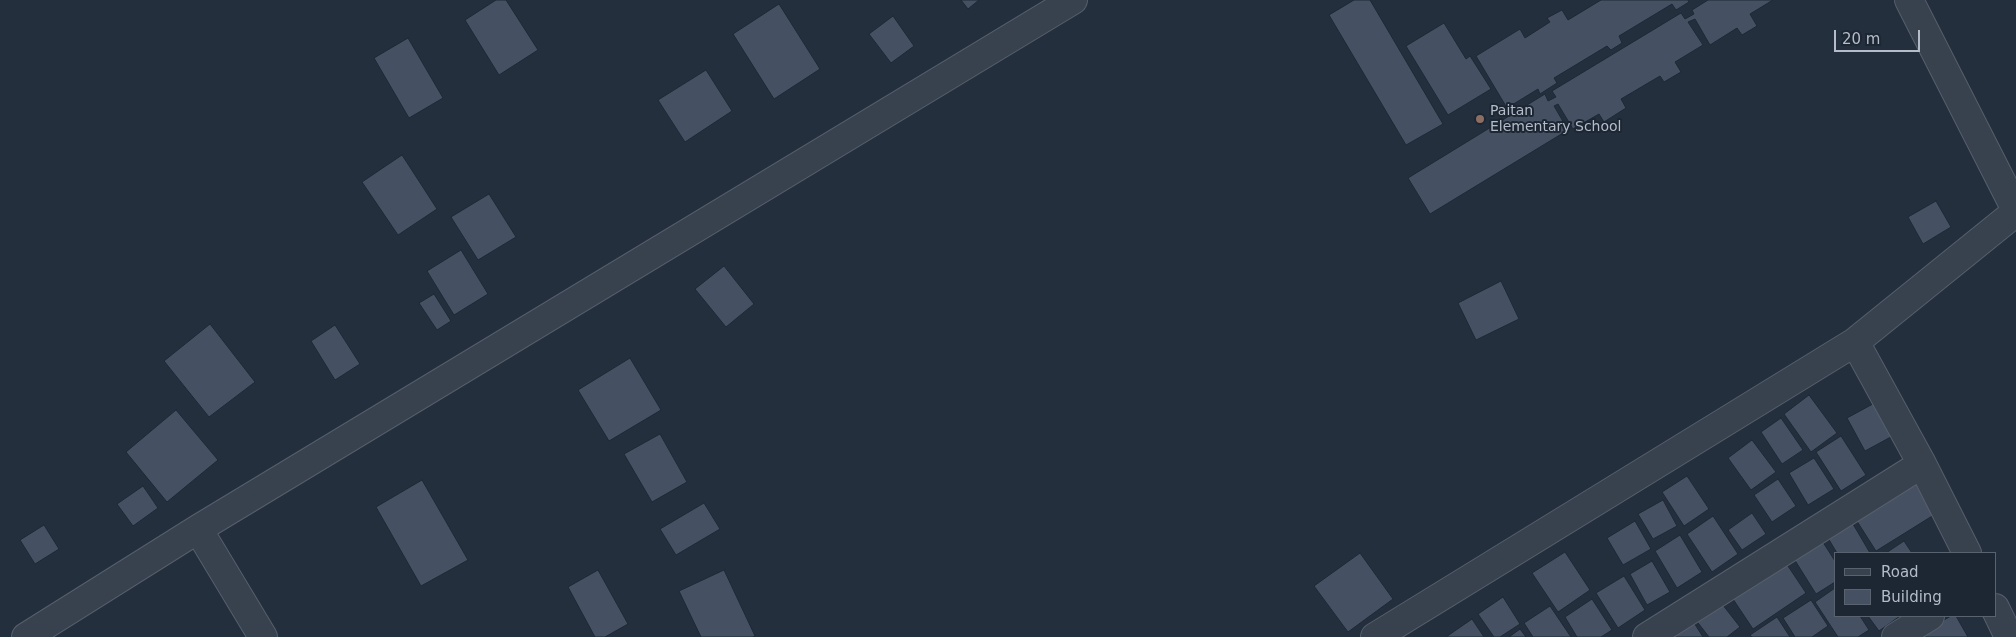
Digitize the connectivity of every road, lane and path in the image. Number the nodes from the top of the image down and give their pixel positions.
1 (1073, 0) edge
2 (1909, 0) edge
3 (2016, 211) edge
4 (1855, 342) junction
5 (1922, 464) junction
6 (198, 528) junction
7 (1966, 552) edge
8 (1996, 610) edge
9 (1928, 617) edge
10 (26, 637) edge
11 (263, 637) edge
12 (1375, 637) edge
13 (1647, 637) edge
14 (1896, 637) edge
15 (2009, 637) edge

1 - 6 street
2 - 3 street
3 - 4 street
4 - 5 street
4 - 12 street
5 - 7 street
5 - 13 street
6 - 10 street
6 - 11 street
8 - 15 street
9 - 14 street

